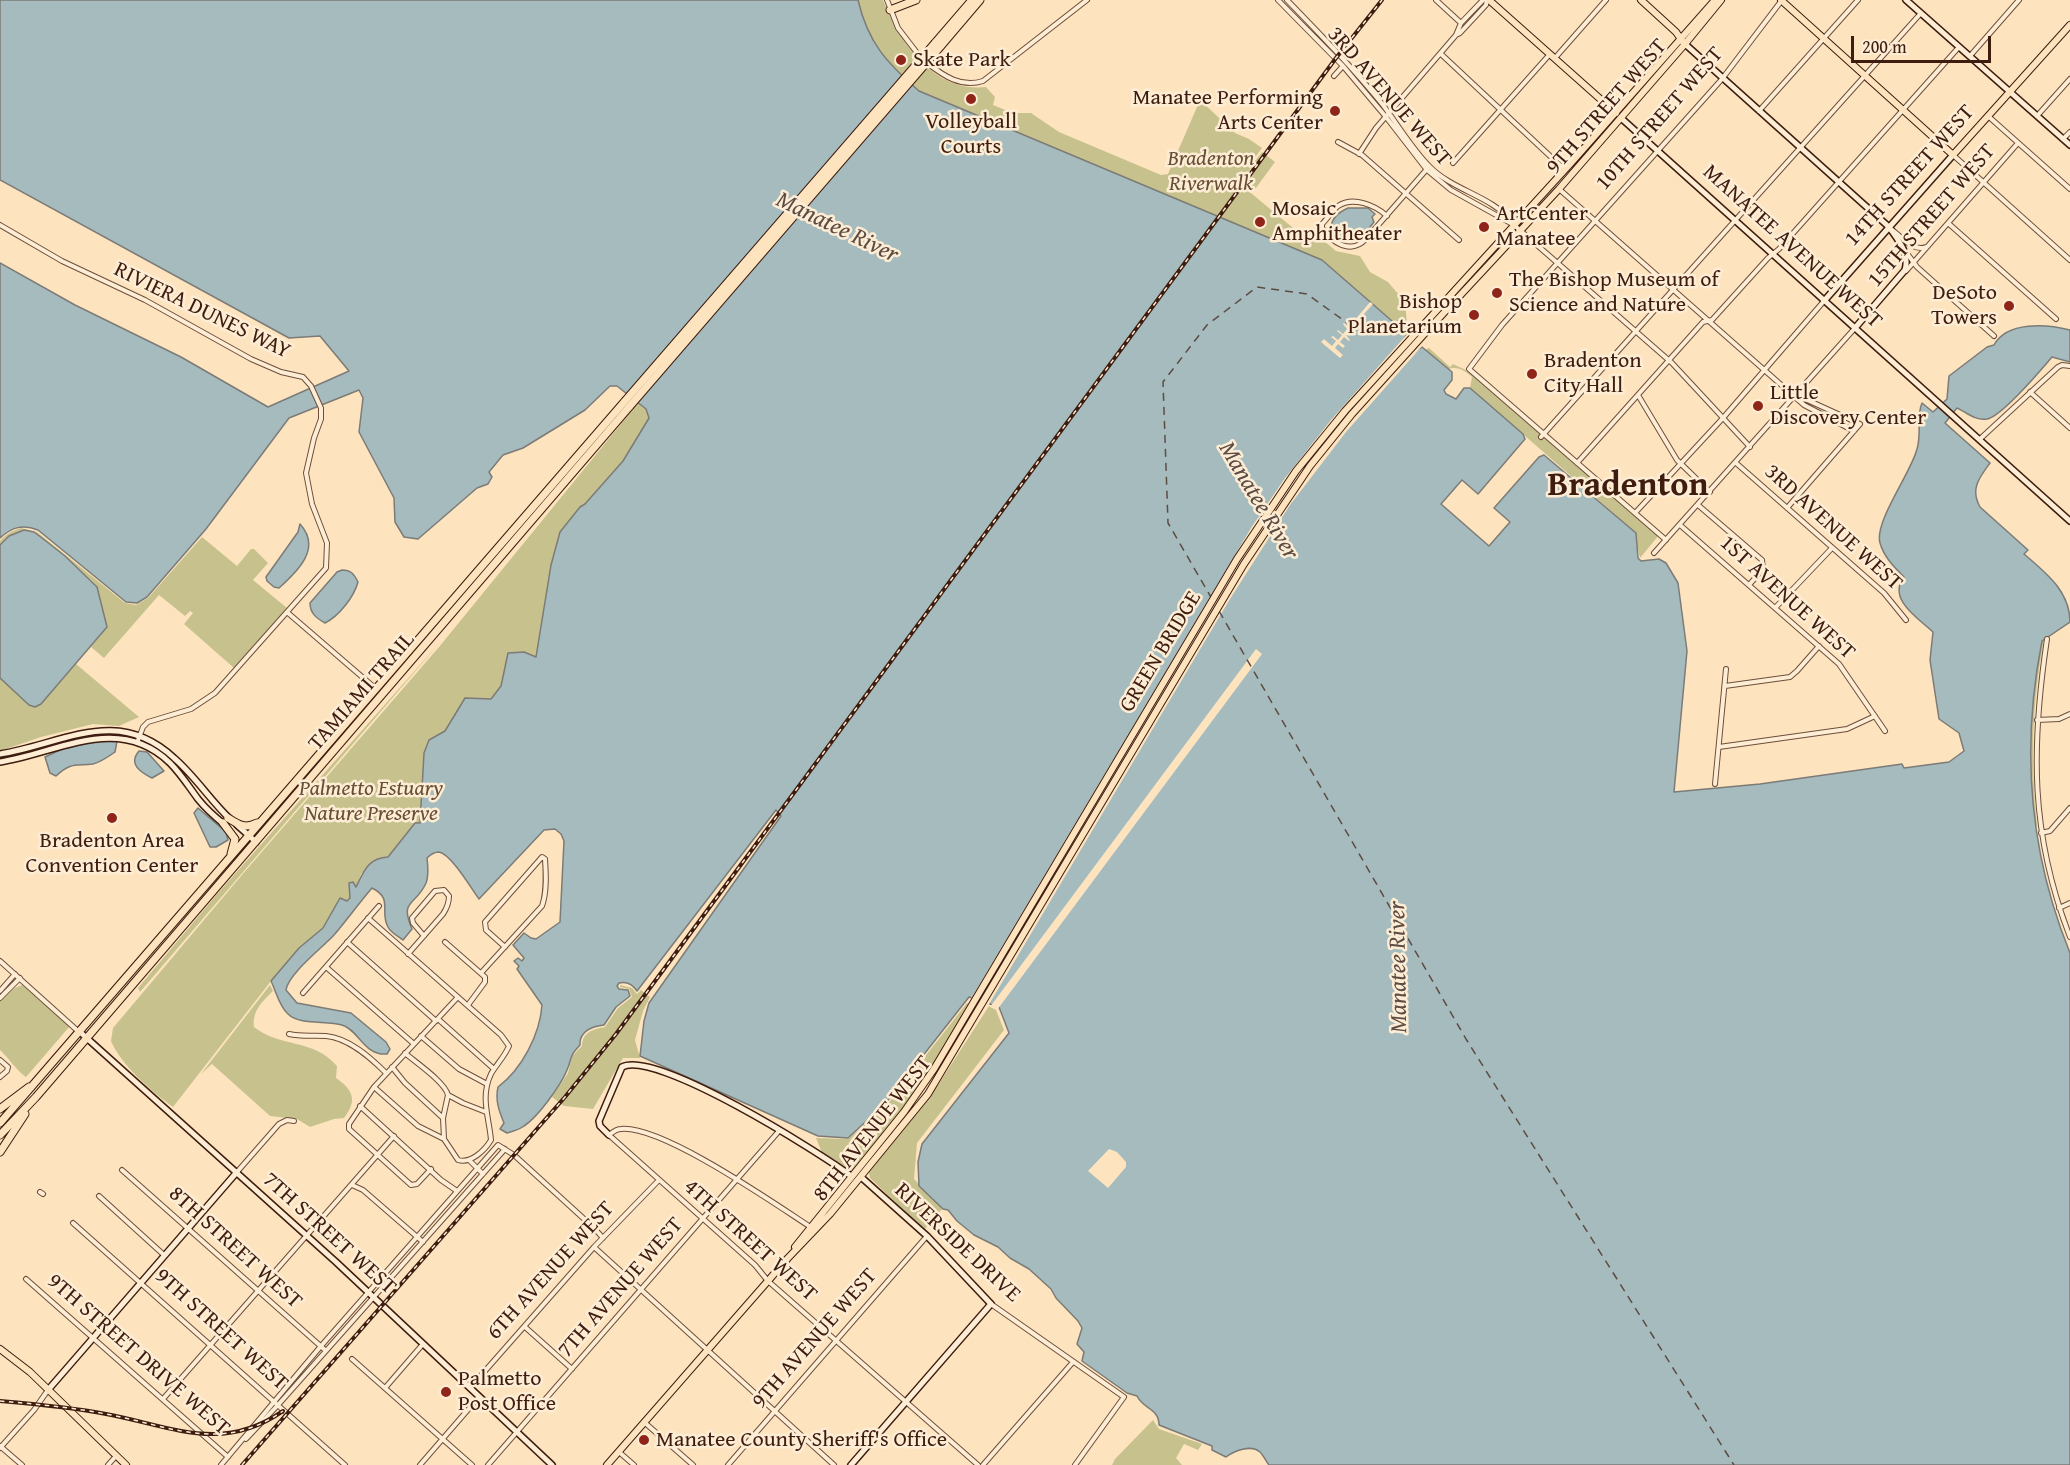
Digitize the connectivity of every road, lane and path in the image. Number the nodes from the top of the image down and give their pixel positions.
1 (887, 0) edge
2 (916, 0) edge
3 (972, 0) edge
4 (980, 0) edge
5 (1087, 0) edge
6 (1278, 0) edge
7 (1287, 0) edge
8 (1436, 0) edge
9 (1486, 0) edge
10 (1606, 0) edge
11 (1641, 0) edge
12 (1716, 0) edge
13 (1781, 0) edge
14 (1858, 0) edge
15 (1906, 0) edge
16 (2019, 0) edge
17 (890, 10) junction
18 (1921, 13) junction
19 (1461, 22) junction
20 (2070, 25) edge
21 (1456, 35) junction
22 (1824, 39) junction
23 (1683, 41) junction
24 (937, 45) junction
25 (1959, 46) junction
26 (1441, 54) junction
27 (1970, 56) junction
28 (1552, 57) junction
29 (1343, 66) junction
30 (1334, 76) dead end
31 (1865, 76) junction
32 (2070, 78) edge
33 (1722, 79) junction
34 (2010, 92) junction
35 (1501, 110) junction
36 (1903, 110) junction
37 (1758, 111) junction
38 (1615, 112) junction
39 (1388, 115) junction
40 (1988, 116) junction
41 (2037, 116) junction
42 (1621, 118) junction
43 (2070, 132) edge
44 (2064, 139) junction
45 (1338, 142) dead end
46 (2018, 143) junction
47 (1586, 145) junction
48 (2070, 145) edge
49 (1800, 148) junction
50 (1592, 150) junction
51 (1658, 152) junction
52 (1359, 154) junction
53 (1953, 155) junction
54 (1453, 163) dead end
55 (1571, 163) junction
56 (1428, 168) junction
57 (1564, 170) junction
58 (1839, 183) junction
59 (1983, 183) junction
60 (1559, 189) junction
61 (2070, 189) edge
62 (1406, 194) junction
63 (1386, 216) junction
64 (1595, 221) junction
65 (1735, 221) junction
66 (1948, 223) junction
67 (0, 225) edge
68 (1514, 225) junction
69 (1888, 227) junction
70 (1520, 231) junction
71 (1459, 240) dead end
72 (1929, 245) junction
73 (1903, 249) junction
74 (1772, 255) junction
75 (2070, 260) edge
76 (1479, 262) junction
77 (1913, 262) junction
78 (1557, 265) junction
79 (1485, 268) junction
80 (1899, 278) junction
81 (1673, 291) junction
82 (1824, 301) junction
83 (2056, 319) dead end
84 (1709, 321) junction
85 (1855, 328) junction
86 (1635, 332) junction
87 (1413, 334) joint
88 (1994, 336) dead end
89 (1419, 340) joint
90 (1668, 360) junction
91 (2070, 366) edge
92 (1765, 370) junction
93 (2030, 392) junction
94 (1638, 394) junction
95 (1797, 397) junction
96 (628, 404) junction
97 (1723, 418) junction
98 (1857, 428) junction
99 (2070, 428) edge
100 (1543, 436) junction
101 (1979, 440) junction
102 (1750, 447) junction
103 (1577, 463) junction
104 (1736, 463) junction
105 (1681, 464) junction
106 (1710, 492) junction
107 (1698, 505) junction
108 (1787, 508) junction
109 (1635, 513) junction
110 (2070, 521) edge
111 (1680, 525) junction
112 (1666, 540) junction
113 (1832, 548) junction
114 (1654, 553) dead end
115 (471, 578) junction
116 (478, 584) junction
117 (1749, 585) junction
118 (1775, 608) junction
119 (288, 613) junction
120 (1906, 620) dead end
121 (2047, 639) dead end
122 (1819, 646) junction
123 (1726, 669) dead end
124 (1725, 686) junction
125 (376, 689) junction
126 (2070, 714) edge
127 (1875, 716) junction
128 (2037, 720) junction
129 (1885, 731) dead end
130 (141, 736) junction
131 (137, 743) junction
132 (36, 747) junction
133 (1719, 747) junction
134 (0, 754) edge
135 (35, 755) junction
136 (0, 762) edge
137 (1715, 784) dead end
138 (2070, 808) edge
139 (225, 820) junction
140 (262, 820) junction
141 (2041, 833) junction
142 (247, 838) junction
143 (254, 844) junction
144 (229, 859) junction
145 (531, 867) junction
146 (545, 872) junction
147 (2070, 903) edge
148 (379, 906) dead end
149 (2060, 908) junction
150 (368, 918) junction
151 (424, 936) junction
152 (2070, 937) edge
153 (347, 942) junction
154 (445, 942) dead end
155 (505, 947) junction
156 (408, 954) junction
157 (0, 961) edge
158 (326, 967) junction
159 (481, 973) junction
160 (15, 975) junction
161 (20, 978) junction
162 (1, 990) edge
163 (6, 993) junction
164 (303, 993) dead end
165 (0, 998) edge
166 (458, 998) junction
167 (468, 1005) junction
168 (970, 1010) joint
169 (977, 1014) joint
170 (437, 1020) junction
171 (80, 1032) junction
172 (289, 1034) dead end
173 (422, 1036) junction
174 (86, 1038) junction
175 (414, 1044) junction
176 (405, 1053) junction
177 (0, 1059) edge
178 (392, 1067) junction
179 (494, 1069) junction
180 (386, 1073) junction
181 (42, 1076) junction
182 (0, 1077) edge
183 (487, 1083) junction
184 (374, 1087) junction
185 (448, 1095) junction
186 (36, 1097) junction
187 (360, 1106) junction
188 (0, 1109) edge
189 (486, 1112) junction
190 (904, 1112) junction
191 (443, 1118) junction
192 (294, 1121) dead end
193 (0, 1123) edge
194 (779, 1131) junction
195 (0, 1135) edge
196 (609, 1135) junction
197 (394, 1136) junction
198 (444, 1139) junction
199 (485, 1148) junction
200 (505, 1149) junction
201 (0, 1152) edge
202 (490, 1153) junction
203 (377, 1155) junction
204 (469, 1160) junction
205 (477, 1168) junction
206 (431, 1169) junction
207 (122, 1170) dead end
208 (237, 1172) junction
209 (484, 1174) junction
210 (851, 1176) junction
211 (861, 1177) junction
212 (659, 1180) junction
213 (737, 1180) junction
214 (351, 1185) junction
215 (457, 1191) junction
216 (99, 1196) dead end
217 (830, 1214) junction
218 (703, 1219) junction
219 (73, 1223) dead end
220 (188, 1228) junction
221 (813, 1228) junction
222 (307, 1235) junction
223 (927, 1236) junction
224 (417, 1237) junction
225 (603, 1238) junction
226 (423, 1242) junction
227 (594, 1247) junction
228 (164, 1256) junction
229 (26, 1279) dead end
230 (768, 1281) junction
231 (141, 1282) junction
232 (258, 1290) junction
233 (642, 1290) junction
234 (369, 1292) junction
235 (375, 1297) junction
236 (991, 1304) junction
237 (525, 1327) junction
238 (93, 1337) junction
239 (836, 1341) junction
240 (211, 1344) junction
241 (423, 1344) junction
242 (321, 1346) junction
243 (0, 1349) edge
244 (325, 1350) junction
245 (708, 1350) junction
246 (352, 1359) dead end
247 (1073, 1362) junction
248 (572, 1369) junction
249 (385, 1388) junction
250 (470, 1388) junction
251 (48, 1390) junction
252 (479, 1397) junction
253 (163, 1399) junction
254 (274, 1401) junction
255 (906, 1402) junction
256 (278, 1405) junction
257 (774, 1412) junction
258 (644, 1422) junction
259 (516, 1431) junction
260 (443, 1439) junction
261 (0, 1446) edge
262 (619, 1452) junction
263 (116, 1456) junction
264 (228, 1456) junction
265 (22, 1465) edge
266 (108, 1465) edge
267 (126, 1465) edge
268 (221, 1465) edge
269 (345, 1465) edge
270 (420, 1465) edge
271 (472, 1465) edge
272 (488, 1465) edge
273 (552, 1465) edge
274 (607, 1465) edge
275 (634, 1465) edge
276 (693, 1465) edge
277 (728, 1465) edge
278 (834, 1465) edge
279 (851, 1465) edge
280 (978, 1465) edge
281 (983, 1465) edge
282 (1075, 1465) edge

1 - 17 street
2 - 17 highway
3 - 24 highway
4 - 24 highway
5 - 17 street
6 - 29 street, 3RD AVENUE WEST
7 - 39 street, 3RD AVENUE WEST
8 - 19 street
9 - 19 street
9 - 21 street
9 - 28 main road, MANATEE AVENUE WEST
10 - 28 street
11 - 23 main road
12 - 23 main road, 9TH STREET WEST
13 - 22 main road
13 - 33 street, 10TH STREET WEST
14 - 22 street
15 - 18 street
16 - 27 street
18 - 25 street
18 - 31 street
19 - 21 street
20 - 34 main road, 14TH STREET WEST
21 - 26 street
22 - 31 main road
22 - 37 street
23 - 33 street
23 - 38 main road, 9TH STREET WEST
23 - 42 main road, 9TH STREET WEST
24 - 96 highway, bridge
25 - 27 street
25 - 36 street
26 - 35 street
26 - 39 street
27 - 34 street
28 - 35 street
28 - 38 main road, MANATEE AVENUE WEST
29 - 30 street
29 - 39 street, 3RD AVENUE WEST
31 - 36 main road
31 - 49 street
32 - 41 street
33 - 37 street
33 - 51 street, 10TH STREET WEST
34 - 40 main road, 14TH STREET WEST
34 - 41 street
35 - 54 street
35 - 57 street
36 - 53 main road
36 - 58 street
37 - 49 street
38 - 42 main road, MANATEE AVENUE WEST
38 - 47 main road, 9TH STREET WEST
39 - 52 street
39 - 56 street, 3RD AVENUE WEST
40 - 46 street
40 - 53 main road, 14TH STREET WEST
41 - 44 street
42 - 50 main road, 9TH STREET WEST
42 - 51 street, MANATEE AVENUE WEST
43 - 44 street
44 - 48 street
45 - 52 street
46 - 59 street, 15TH STREET WEST
46 - 61 street
47 - 50 main road
47 - 55 main road, 9TH STREET WEST
49 - 58 street
49 - 65 street
50 - 60 main road, 9TH STREET WEST
51 - 64 street, 10TH STREET WEST
51 - 65 street, MANATEE AVENUE WEST
52 - 62 street
53 - 59 street
53 - 69 street, 14TH STREET WEST
55 - 57 main road, 9TH STREET WEST
55 - 60 main road
56 - 62 street
56 - 68 street, 3RD AVENUE WEST
57 - 68 main road, 9TH STREET WEST
58 - 69 street
58 - 74 street
59 - 66 street, 15TH STREET WEST
59 - 75 street
60 - 64 street
60 - 70 main road, 9TH STREET WEST
62 - 63 street
62 - 71 street
63 - 63 street
64 - 78 street, 10TH STREET WEST
64 - 81 street
65 - 74 street, MANATEE AVENUE WEST
65 - 81 street
66 - 72 street, 15TH STREET WEST
66 - 83 street
67 - 119 street, RIVIERA DUNES WAY
68 - 70 street, 3RD AVENUE WEST
68 - 76 main road, 9TH STREET WEST
69 - 72 street
69 - 73 street
69 - 82 street, 14TH STREET WEST
70 - 78 street, 3RD AVENUE WEST
70 - 79 main road, 9TH STREET WEST
72 - 77 street, 15TH STREET WEST
73 - 77 street
73 - 80 street
74 - 82 street, MANATEE AVENUE WEST
74 - 84 street
76 - 79 main road
76 - 87 main road, 9TH STREET WEST
77 - 80 street, 15TH STREET WEST
77 - 88 street
78 - 86 street, 3RD AVENUE WEST
78 - 100 street, 10TH STREET WEST
79 - 89 main road, 9TH STREET WEST
80 - 85 street, 15TH STREET WEST
81 - 84 street
81 - 86 street
82 - 85 street, MANATEE AVENUE WEST
82 - 92 street, 14TH STREET WEST
84 - 90 street
84 - 92 street
85 - 95 street, 15TH STREET WEST
85 - 101 street, MANATEE AVENUE WEST
86 - 90 street, 3RD AVENUE WEST
86 - 100 street
87 - 168 main road, GREEN BRIDGE
89 - 169 main road, GREEN BRIDGE
90 - 94 street
90 - 97 street, 3RD AVENUE WEST
91 - 93 street
92 - 95 street
92 - 97 street, 14TH STREET WEST
93 - 99 street
93 - 101 street
94 - 103 street
94 - 105 street
95 - 98 street
95 - 98 street
95 - 102 street, 15TH STREET WEST
96 - 115 highway, TAMIAMI TRAIL
96 - 116 highway, TAMIAMI TRAIL
97 - 102 street, 3RD AVENUE WEST
97 - 105 street, 14TH STREET WEST
98 - 108 street
100 - 103 street
101 - 110 street, MANATEE AVENUE WEST
102 - 104 street, 15TH STREET WEST
103 - 109 street
104 - 106 street, 15TH STREET WEST
104 - 108 street, 3RD AVENUE WEST
105 - 106 street
105 - 109 street, 14TH STREET WEST
106 - 107 street, 15TH STREET WEST
107 - 111 street, 15TH STREET WEST
107 - 117 street
108 - 113 street, 3RD AVENUE WEST
109 - 112 street
111 - 112 street, 15TH STREET WEST
111 - 117 street, 1ST AVENUE WEST
112 - 114 street, 15TH STREET WEST
113 - 118 street
113 - 120 street, 3RD AVENUE WEST
115 - 116 street
115 - 125 highway, TAMIAMI TRAIL
116 - 143 highway, TAMIAMI TRAIL
117 - 118 street, 1ST AVENUE WEST
118 - 122 street, 1ST AVENUE WEST
119 - 125 street
119 - 130 street, RIVIERA DUNES WAY
121 - 128 street
122 - 124 street
122 - 127 street, 1ST AVENUE WEST
123 - 124 street
124 - 133 street
125 - 140 highway, TAMIAMI TRAIL
126 - 128 street
127 - 129 street, 1ST AVENUE WEST
127 - 133 street
128 - 141 street
130 - 131 street, RIVIERA DUNES WAY
130 - 132 street
130 - 139 street
131 - 135 street
131 - 139 street
132 - 134 street
132 - 135 street
133 - 137 street
135 - 136 street
138 - 141 street
139 - 140 highway
139 - 142 street
139 - 144 highway
140 - 142 highway, TAMIAMI TRAIL
141 - 149 street
142 - 143 street
142 - 144 highway, TAMIAMI TRAIL
143 - 174 highway, TAMIAMI TRAIL
144 - 171 highway, TAMIAMI TRAIL
145 - 146 street
145 - 146 street
145 - 155 street
146 - 155 street
147 - 149 street
148 - 150 street
149 - 152 street
150 - 153 street
150 - 156 street
151 - 151 street
151 - 156 street
153 - 158 street
153 - 170 street
154 - 159 street
155 - 159 street
156 - 166 street
157 - 160 street
158 - 164 street
158 - 175 street
159 - 167 street
160 - 161 street
160 - 162 street
161 - 163 street
161 - 171 street
162 - 163 street
163 - 165 street
166 - 167 street
166 - 170 street
167 - 179 street
168 - 190 main road, 8TH AVENUE WEST
169 - 211 main road, 8TH AVENUE WEST
170 - 173 street
170 - 179 street
171 - 174 street, 7TH STREET WEST
171 - 181 highway, TAMIAMI TRAIL
172 - 180 street
173 - 175 street
173 - 183 street
174 - 186 highway, TAMIAMI TRAIL
174 - 208 street, 7TH STREET WEST
175 - 176 street
176 - 178 street
176 - 185 street
177 - 182 street
178 - 180 street
178 - 191 street
179 - 183 street
180 - 184 street
181 - 188 highway
181 - 193 highway, TAMIAMI TRAIL
183 - 189 street
184 - 187 street
184 - 198 street
185 - 189 street
185 - 191 street
186 - 195 highway, TAMIAMI TRAIL
186 - 201 highway
187 - 197 street
187 - 203 street
189 - 199 street
190 - 210 main road, 8TH AVENUE WEST
190 - 211 main road
191 - 198 street
192 - 208 street
194 - 196 street
194 - 210 street
194 - 213 street, 7TH AVENUE WEST
196 - 212 street, 4TH STREET WEST
196 - 213 street
197 - 203 street
197 - 206 street
198 - 204 street
199 - 202 street
199 - 204 street
200 - 202 street
200 - 209 street
200 - 225 street
202 - 205 street
203 - 206 street
203 - 214 street
204 - 205 street
205 - 209 street
205 - 215 street
206 - 215 street
207 - 220 street, 8TH STREET WEST
208 - 220 street
208 - 222 street, 7TH STREET WEST
209 - 226 street
210 - 217 main road
210 - 221 main road, 8TH AVENUE WEST
211 - 217 main road, 8TH AVENUE WEST
211 - 223 street, RIVERSIDE DRIVE
212 - 218 street, 4TH STREET WEST
212 - 225 street, 6TH AVENUE WEST
213 - 218 street, 7TH AVENUE WEST
213 - 221 street
214 - 222 street
214 - 224 street
215 - 224 street
216 - 228 street
217 - 221 main road, 8TH AVENUE WEST
218 - 230 street, 4TH STREET WEST
218 - 233 street, 7TH AVENUE WEST
219 - 231 street, 9TH STREET WEST
220 - 228 street
220 - 232 street, 8TH STREET WEST
221 - 230 main road, 8TH AVENUE WEST
222 - 232 street
222 - 234 street, 7TH STREET WEST
223 - 236 street, RIVERSIDE DRIVE
223 - 239 street, 9TH AVENUE WEST
224 - 226 street
224 - 234 street
225 - 227 street, 6TH AVENUE WEST
226 - 235 street
227 - 233 street
227 - 237 street, 6TH AVENUE WEST
228 - 231 street
229 - 238 street, 9TH STREET DRIVE WEST
230 - 239 street, 4TH STREET WEST
230 - 245 main road, 8TH AVENUE WEST
231 - 238 street
231 - 240 street, 9TH STREET WEST
232 - 240 street
232 - 242 street, 8TH STREET WEST
233 - 245 street
233 - 248 street, 7TH AVENUE WEST
234 - 235 street, 7TH STREET WEST
234 - 242 street
235 - 241 street, 7TH STREET WEST
235 - 244 street
236 - 247 street, RIVERSIDE DRIVE
236 - 255 street
237 - 248 street
237 - 250 street, 6TH AVENUE WEST
238 - 251 street
238 - 253 street, 9TH STREET DRIVE WEST
239 - 255 street, 4TH STREET WEST
239 - 257 street, 9TH AVENUE WEST
240 - 253 street
240 - 254 street, 9TH STREET WEST
241 - 249 street
241 - 250 street, 7TH STREET WEST
242 - 244 street, 8TH STREET WEST
242 - 254 street
243 - 251 main road
244 - 256 street
245 - 257 street
245 - 258 main road, 8TH AVENUE WEST
246 - 249 street
247 - 281 street
247 - 282 street, RIVERSIDE DRIVE
248 - 259 street, 7TH AVENUE WEST
249 - 260 street
250 - 252 street, 7TH STREET WEST
251 - 261 street
251 - 263 main road
252 - 259 street, 7TH STREET WEST
252 - 260 street
253 - 264 street, 9TH STREET DRIVE WEST
254 - 256 street, 9TH STREET WEST
254 - 264 street
255 - 279 street
255 - 280 street, 4TH STREET WEST
256 - 264 street
256 - 269 street, 9TH STREET WEST
257 - 277 street, 9TH AVENUE WEST
257 - 278 street
258 - 262 main road, 8TH AVENUE WEST
258 - 276 street
259 - 272 street, 7TH AVENUE WEST
259 - 273 street, 7TH STREET WEST
260 - 270 street
260 - 271 street
261 - 265 street
262 - 274 main road, 8TH AVENUE WEST
262 - 275 street
263 - 266 street
263 - 267 main road
264 - 268 street

